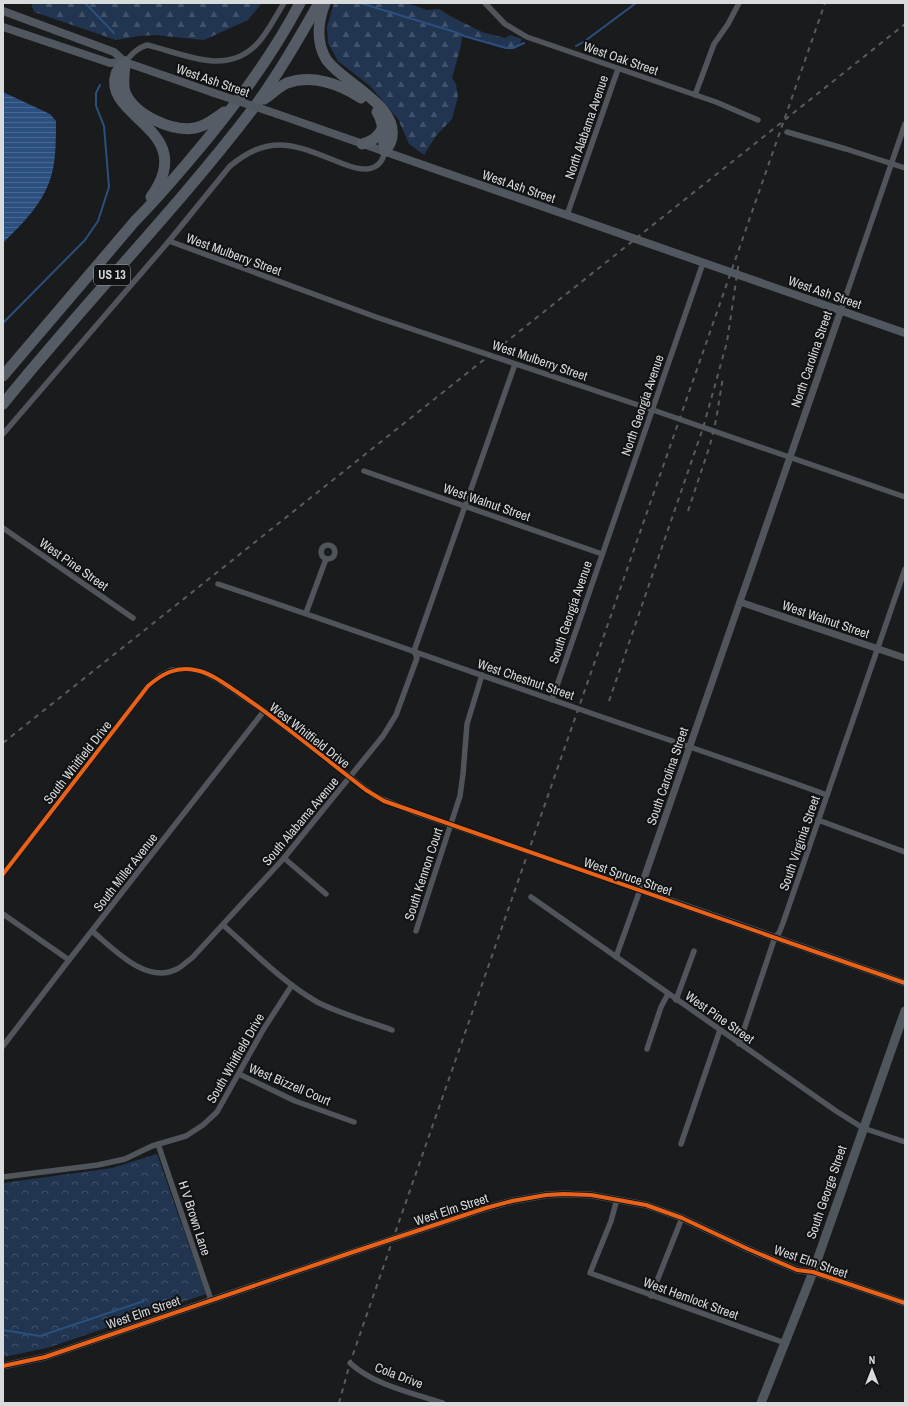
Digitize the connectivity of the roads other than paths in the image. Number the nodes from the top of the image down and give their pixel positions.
1 (284, 3) edge
2 (300, 3) edge
3 (319, 3) edge
4 (325, 3) edge
5 (485, 3) edge
6 (739, 3) edge
7 (3, 11) edge
8 (3, 27) edge
9 (125, 62) junction
10 (618, 69) junction
11 (695, 95) junction
12 (235, 105) junction
13 (255, 105) junction
14 (758, 120) dead end
15 (905, 124) edge
16 (383, 127) junction
17 (787, 132) dead end
18 (362, 144) junction
19 (385, 152) junction
20 (891, 163) junction
21 (905, 168) edge
22 (566, 215) junction
23 (135, 221) junction
24 (169, 242) junction
25 (703, 263) junction
26 (840, 310) junction
27 (905, 333) edge
28 (515, 364) junction
29 (3, 376) edge
30 (3, 404) edge
31 (653, 410) junction
32 (3, 434) edge
33 (790, 458) junction
34 (364, 471) dead end
35 (905, 497) edge
36 (464, 507) junction
37 (3, 528) edge
38 (602, 554) junction
39 (326, 559) dead end
40 (905, 569) edge
41 (218, 584) dead end
42 (740, 602) junction
43 (306, 614) junction
44 (133, 618) dead end
45 (877, 649) junction
46 (414, 651) junction
47 (905, 658) edge
48 (172, 670) joint
49 (482, 675) junction
50 (552, 700) junction
51 (264, 711) junction
52 (689, 746) junction
53 (350, 778) junction
54 (827, 795) junction
55 (818, 820) junction
56 (451, 825) junction
57 (905, 852) edge
58 (284, 858) junction
59 (3, 874) edge
60 (640, 890) junction
61 (326, 894) dead end
62 (531, 897) dead end
63 (3, 914) edge
64 (223, 924) junction
65 (92, 931) junction
66 (416, 931) dead end
67 (775, 937) junction
68 (694, 951) dead end
69 (616, 957) junction
70 (69, 960) junction
71 (905, 983) edge
72 (292, 985) junction
73 (668, 994) junction
74 (676, 1000) junction
75 (905, 1011) edge
76 (392, 1030) dead end
77 (720, 1030) junction
78 (739, 1044) junction
79 (3, 1046) edge
80 (647, 1049) dead end
81 (239, 1074) junction
82 (354, 1122) dead end
83 (863, 1128) junction
84 (905, 1142) edge
85 (158, 1144) junction
86 (681, 1144) dead end
87 (3, 1177) edge
88 (618, 1199) junction
89 (682, 1218) junction
90 (812, 1272) junction
91 (651, 1296) junction
92 (210, 1300) junction
93 (905, 1303) edge
94 (785, 1343) junction
95 (350, 1363) dead end
96 (3, 1366) edge
97 (443, 1403) edge
98 (761, 1403) edge

1 - 9 street
2 - 12 highway, US 13
3 - 13 highway, US 13
4 - 19 highway
5 - 10 street, West Oak Street
6 - 11 street
7 - 9 main road, West Ash Street
8 - 9 main road, West Ash Street
9 - 12 highway
9 - 18 main road, West Ash Street, bridge
9 - 23 highway
10 - 11 street, West Oak Street
10 - 22 street, North Alabama Avenue
11 - 14 street, West Oak Street
12 - 23 highway, US 13
13 - 16 highway
13 - 30 highway, US 13
15 - 20 street, North Carolina Street
16 - 18 highway
16 - 19 highway
17 - 20 street
18 - 19 main road, West Ash Street
19 - 22 main road, West Ash Street
19 - 24 street
20 - 21 street
20 - 26 street, North Carolina Street
22 - 25 main road, West Ash Street
23 - 29 highway, US 13
24 - 28 street, West Mulberry Street
24 - 32 street
25 - 26 main road, West Ash Street
25 - 31 street, North Georgia Avenue
26 - 27 main road, West Ash Street
26 - 33 street, North Carolina Street
28 - 31 street, West Mulberry Street
28 - 36 street
31 - 33 street, West Mulberry Street
31 - 38 street, North Georgia Avenue
33 - 35 street, West Mulberry Street
33 - 42 street, North Carolina Street
34 - 36 street, West Walnut Street
36 - 38 street, West Walnut Street
36 - 46 street, South Alabama Avenue
37 - 44 street, West Pine Street
38 - 50 street, South Georgia Avenue
39 - 43 street
40 - 45 street, South Virginia Street
41 - 43 street, West Chestnut Street
42 - 45 street, West Walnut Street
42 - 52 street, South Carolina Street
43 - 46 street, West Chestnut Street
45 - 47 street, West Walnut Street
45 - 54 street, South Virginia Street
46 - 49 street, West Chestnut Street
46 - 53 street, South Alabama Avenue
48 - 51 street, West Whitfield Drive
48 - 59 street, South Whitfield Drive
49 - 50 street, West Chestnut Street
49 - 56 street, South Kennon Court
50 - 52 street, West Chestnut Street
51 - 53 street, West Whitfield Drive
51 - 65 street, South Miller Avenue
52 - 54 street, West Chestnut Street
52 - 60 street, South Carolina Street
53 - 56 street, West Spruce Street
53 - 58 street, South Alabama Avenue
54 - 55 street, South Virginia Street
55 - 57 street
55 - 67 street, South Virginia Street
56 - 60 street, West Spruce Street
56 - 66 street, South Kennon Court
58 - 61 street
58 - 64 street, South Alabama Avenue
60 - 67 street, West Spruce Street
60 - 69 street, South Carolina Street
62 - 69 street, West Pine Street
63 - 70 street
64 - 65 street, South Alabama Avenue
64 - 72 street
65 - 70 street, South Miller Avenue
67 - 71 street, West Spruce Street
67 - 78 street, South Virginia Street
68 - 74 street
69 - 73 street, West Pine Street
70 - 79 street, South Miller Avenue
72 - 76 street
72 - 81 street, South Whitfield Drive
73 - 74 street, West Pine Street
73 - 80 street
74 - 77 street, West Pine Street
75 - 83 main road, South George Street
77 - 78 street, West Pine Street
77 - 86 street
78 - 83 street, West Pine Street
81 - 82 street, West Bizzell Court
81 - 85 street, South Whitfield Drive
83 - 84 street, West Pine Street
83 - 90 main road, South George Street
85 - 87 street, South Whitfield Drive
85 - 92 street, H V Brown Lane
88 - 89 street, West Elm Street
88 - 91 street, West Hemlock Street
88 - 92 street, West Elm Street
89 - 90 street, West Elm Street
89 - 91 street
90 - 93 street, West Elm Street
90 - 94 main road, South George Street
91 - 94 street, West Hemlock Street
92 - 96 street, West Elm Street
94 - 98 main road, South George Street
95 - 97 street, Cola Drive

